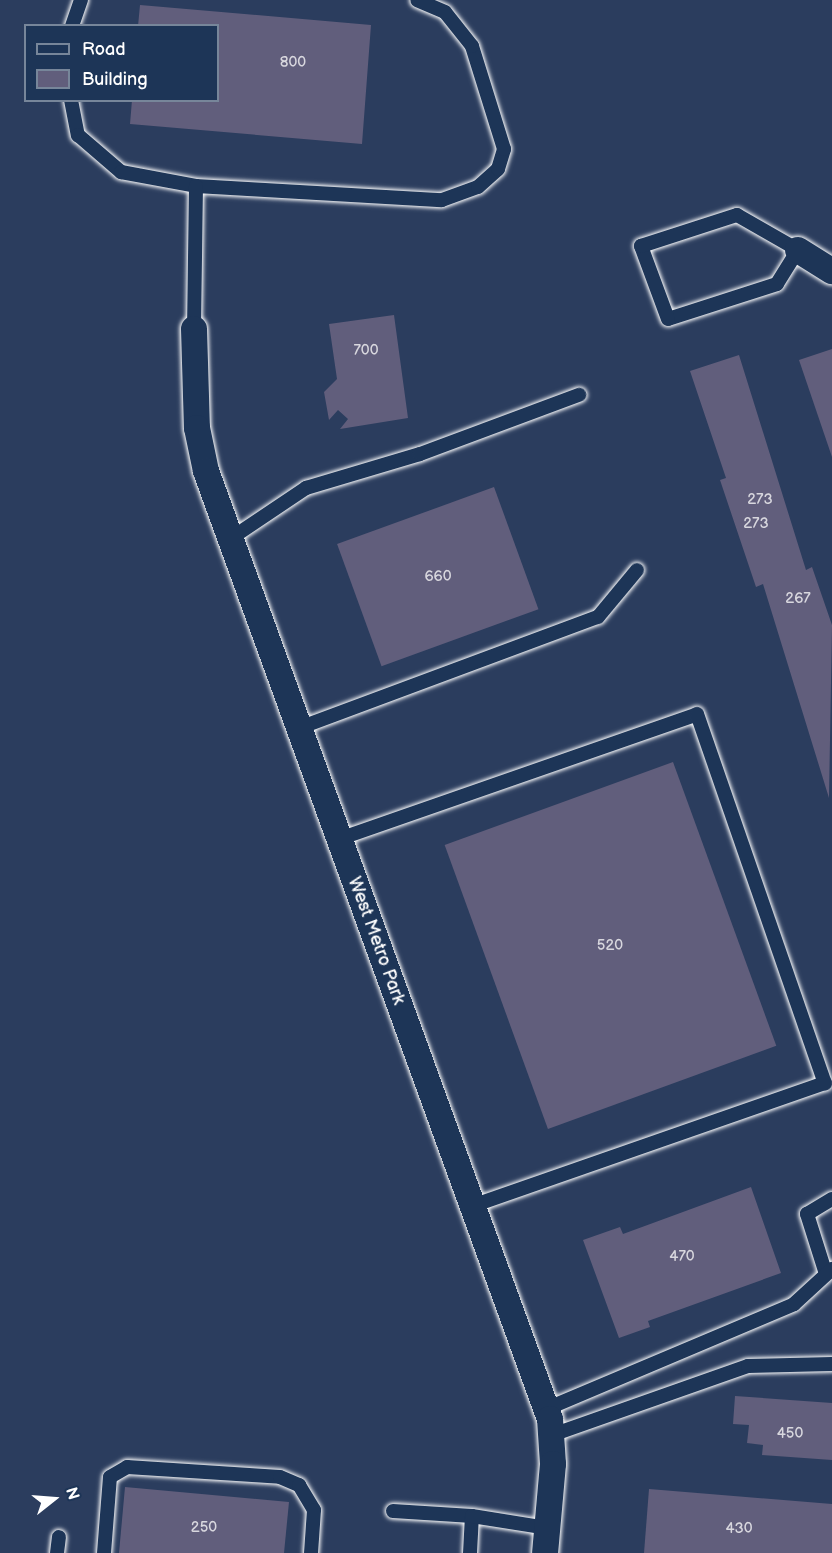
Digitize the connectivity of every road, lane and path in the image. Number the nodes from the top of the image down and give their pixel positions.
1 (81, 0) edge
2 (417, 0) edge
3 (73, 24) edge
4 (71, 102) edge
5 (196, 186) junction
6 (798, 250) junction
7 (832, 271) edge
8 (194, 329) joint
9 (579, 394) dead end
10 (230, 539) junction
11 (637, 570) dead end
12 (299, 728) junction
13 (339, 839) junction
14 (832, 1199) edge
15 (472, 1206) junction
16 (828, 1270) edge
17 (832, 1364) edge
18 (546, 1409) junction
19 (552, 1435) junction
20 (393, 1511) dead end
21 (472, 1515) junction
22 (59, 1537) dead end
23 (547, 1541) edge
24 (57, 1553) edge
25 (104, 1553) edge
26 (311, 1553) edge
27 (470, 1553) edge

1 - 3 lane
2 - 5 lane
4 - 5 lane
5 - 8 lane
6 - 6 lane
6 - 7 street
8 - 10 street, West Metro Park
9 - 10 lane
10 - 12 street, West Metro Park
11 - 12 lane
12 - 13 street, West Metro Park
13 - 15 street, West Metro Park
13 - 15 lane
14 - 16 lane
15 - 18 street, West Metro Park
16 - 18 lane
17 - 19 lane
18 - 19 street, West Metro Park
19 - 23 street, West Metro Park
20 - 21 lane
21 - 23 lane
21 - 27 lane
22 - 24 lane
25 - 26 lane

